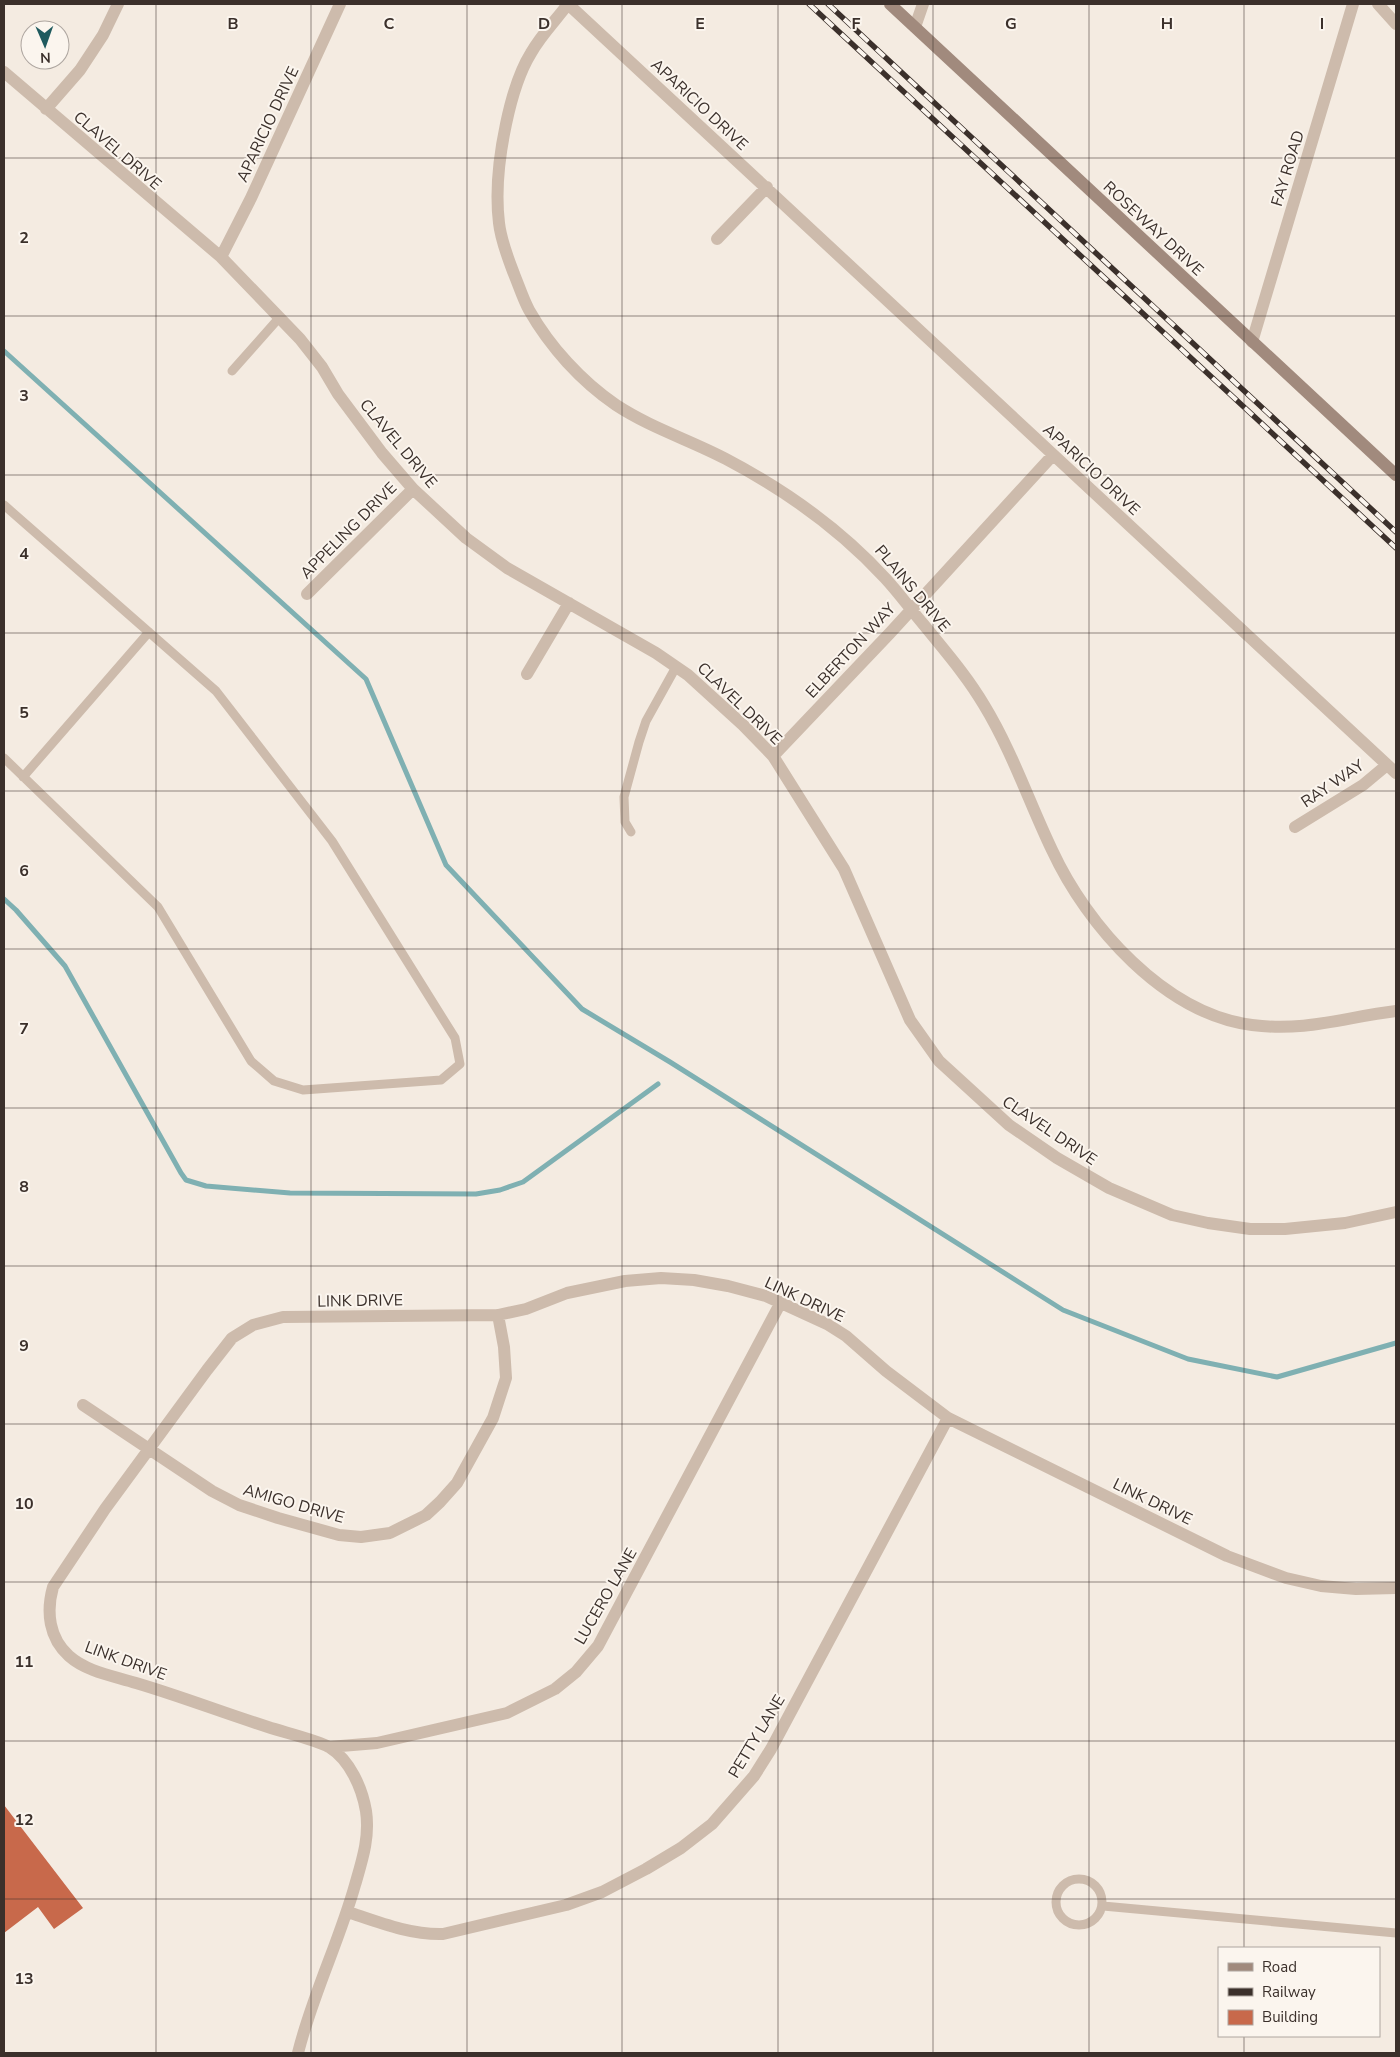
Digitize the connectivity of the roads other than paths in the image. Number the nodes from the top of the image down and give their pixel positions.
1 (118, 4) edge
2 (340, 4) edge
3 (568, 4) edge
4 (890, 4) edge
5 (923, 4) edge
6 (1353, 4) edge
7 (1378, 4) edge
8 (1396, 24) edge
9 (915, 27) junction
10 (4, 72) edge
11 (46, 109) junction
12 (767, 187) junction
13 (717, 240) dead end
14 (221, 257) junction
15 (279, 318) junction
16 (1252, 342) junction
17 (232, 371) dead end
18 (1053, 455) junction
19 (1396, 475) edge
20 (412, 489) junction
21 (4, 505) edge
22 (307, 594) dead end
23 (569, 603) junction
24 (910, 609) junction
25 (149, 632) junction
26 (676, 667) junction
27 (527, 674) dead end
28 (773, 756) junction
29 (4, 758) edge
30 (1392, 769) edge
31 (23, 777) junction
32 (1295, 828) dead end
33 (631, 832) dead end
34 (1396, 1011) edge
35 (1396, 1212) edge
36 (781, 1302) junction
37 (498, 1315) junction
38 (83, 1405) dead end
39 (948, 1418) junction
40 (149, 1448) junction
41 (1396, 1588) edge
42 (329, 1747) junction
43 (1103, 1906) junction
44 (348, 1912) junction
45 (1396, 1933) edge
46 (298, 2053) edge

1 - 11 street
2 - 14 street, APARICIO DRIVE
3 - 12 street, APARICIO DRIVE
3 - 24 street, PLAINS DRIVE
4 - 9 street, ROSEWAY DRIVE
5 - 9 street
6 - 16 street, FAY ROAD
7 - 8 street
9 - 16 street, ROSEWAY DRIVE
10 - 11 street, CLAVEL DRIVE
11 - 14 street, CLAVEL DRIVE
12 - 13 street
12 - 18 street, APARICIO DRIVE
14 - 15 street, CLAVEL DRIVE
15 - 17 lane
15 - 20 street, CLAVEL DRIVE
16 - 19 street, ROSEWAY DRIVE
18 - 24 street, ELBERTON WAY
18 - 30 street, APARICIO DRIVE
20 - 22 street, APPELING DRIVE
20 - 23 street, CLAVEL DRIVE
21 - 25 lane
23 - 26 street, CLAVEL DRIVE
23 - 27 street
24 - 28 street, ELBERTON WAY
24 - 34 street, PLAINS DRIVE
25 - 31 lane
25 - 31 lane
26 - 28 street, CLAVEL DRIVE
26 - 33 lane
28 - 35 street, CLAVEL DRIVE
29 - 31 lane
30 - 32 street, RAY WAY
36 - 37 street, LINK DRIVE
36 - 39 street, LINK DRIVE
36 - 42 street, LUCERO LANE
37 - 40 street, LINK DRIVE
37 - 40 street, AMIGO DRIVE
38 - 40 street, AMIGO DRIVE
39 - 41 street, LINK DRIVE
39 - 44 street, PETTY LANE
40 - 42 street, LINK DRIVE
42 - 44 street, LINK DRIVE
43 - 43 lane
43 - 45 lane
44 - 46 street, LINK DRIVE

